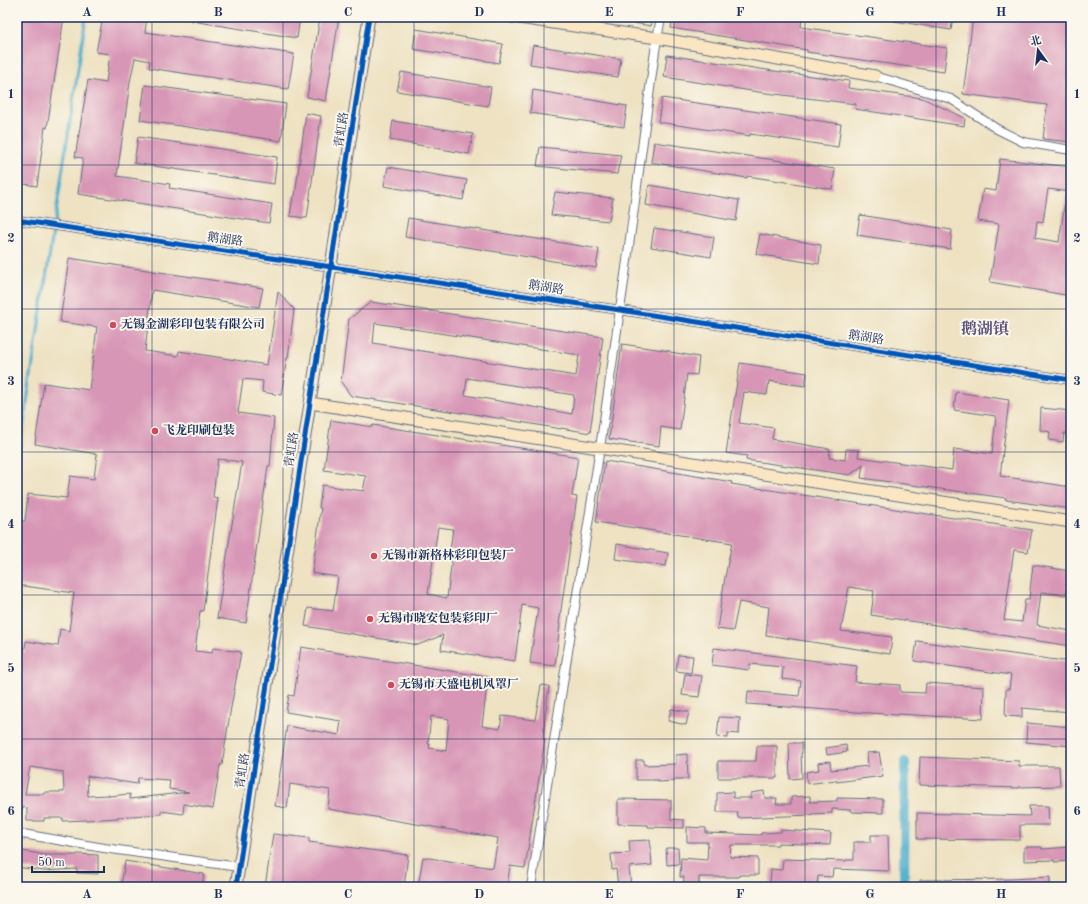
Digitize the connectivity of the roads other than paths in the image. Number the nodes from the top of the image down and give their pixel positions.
1 (370, 17) edge
2 (512, 17) edge
3 (661, 17) edge
4 (657, 38) junction
5 (875, 76) joint
6 (1071, 150) edge
7 (17, 220) edge
8 (331, 266) junction
9 (620, 310) junction
10 (1071, 380) edge
11 (310, 403) junction
12 (600, 448) junction
13 (1071, 522) edge
14 (17, 833) edge
15 (239, 867) junction
16 (236, 887) edge
17 (531, 887) edge

1 - 8 street, 青虹路
2 - 4 street
3 - 4 street
4 - 5 street
4 - 9 street
5 - 6 street
7 - 8 street, 鹅湖路
8 - 9 street, 鹅湖路
8 - 11 street, 青虹路
9 - 10 street, 鹅湖路
9 - 12 street
11 - 12 street
11 - 15 street, 青虹路
12 - 13 street
12 - 17 street
14 - 15 street
15 - 16 street, 青虹路

